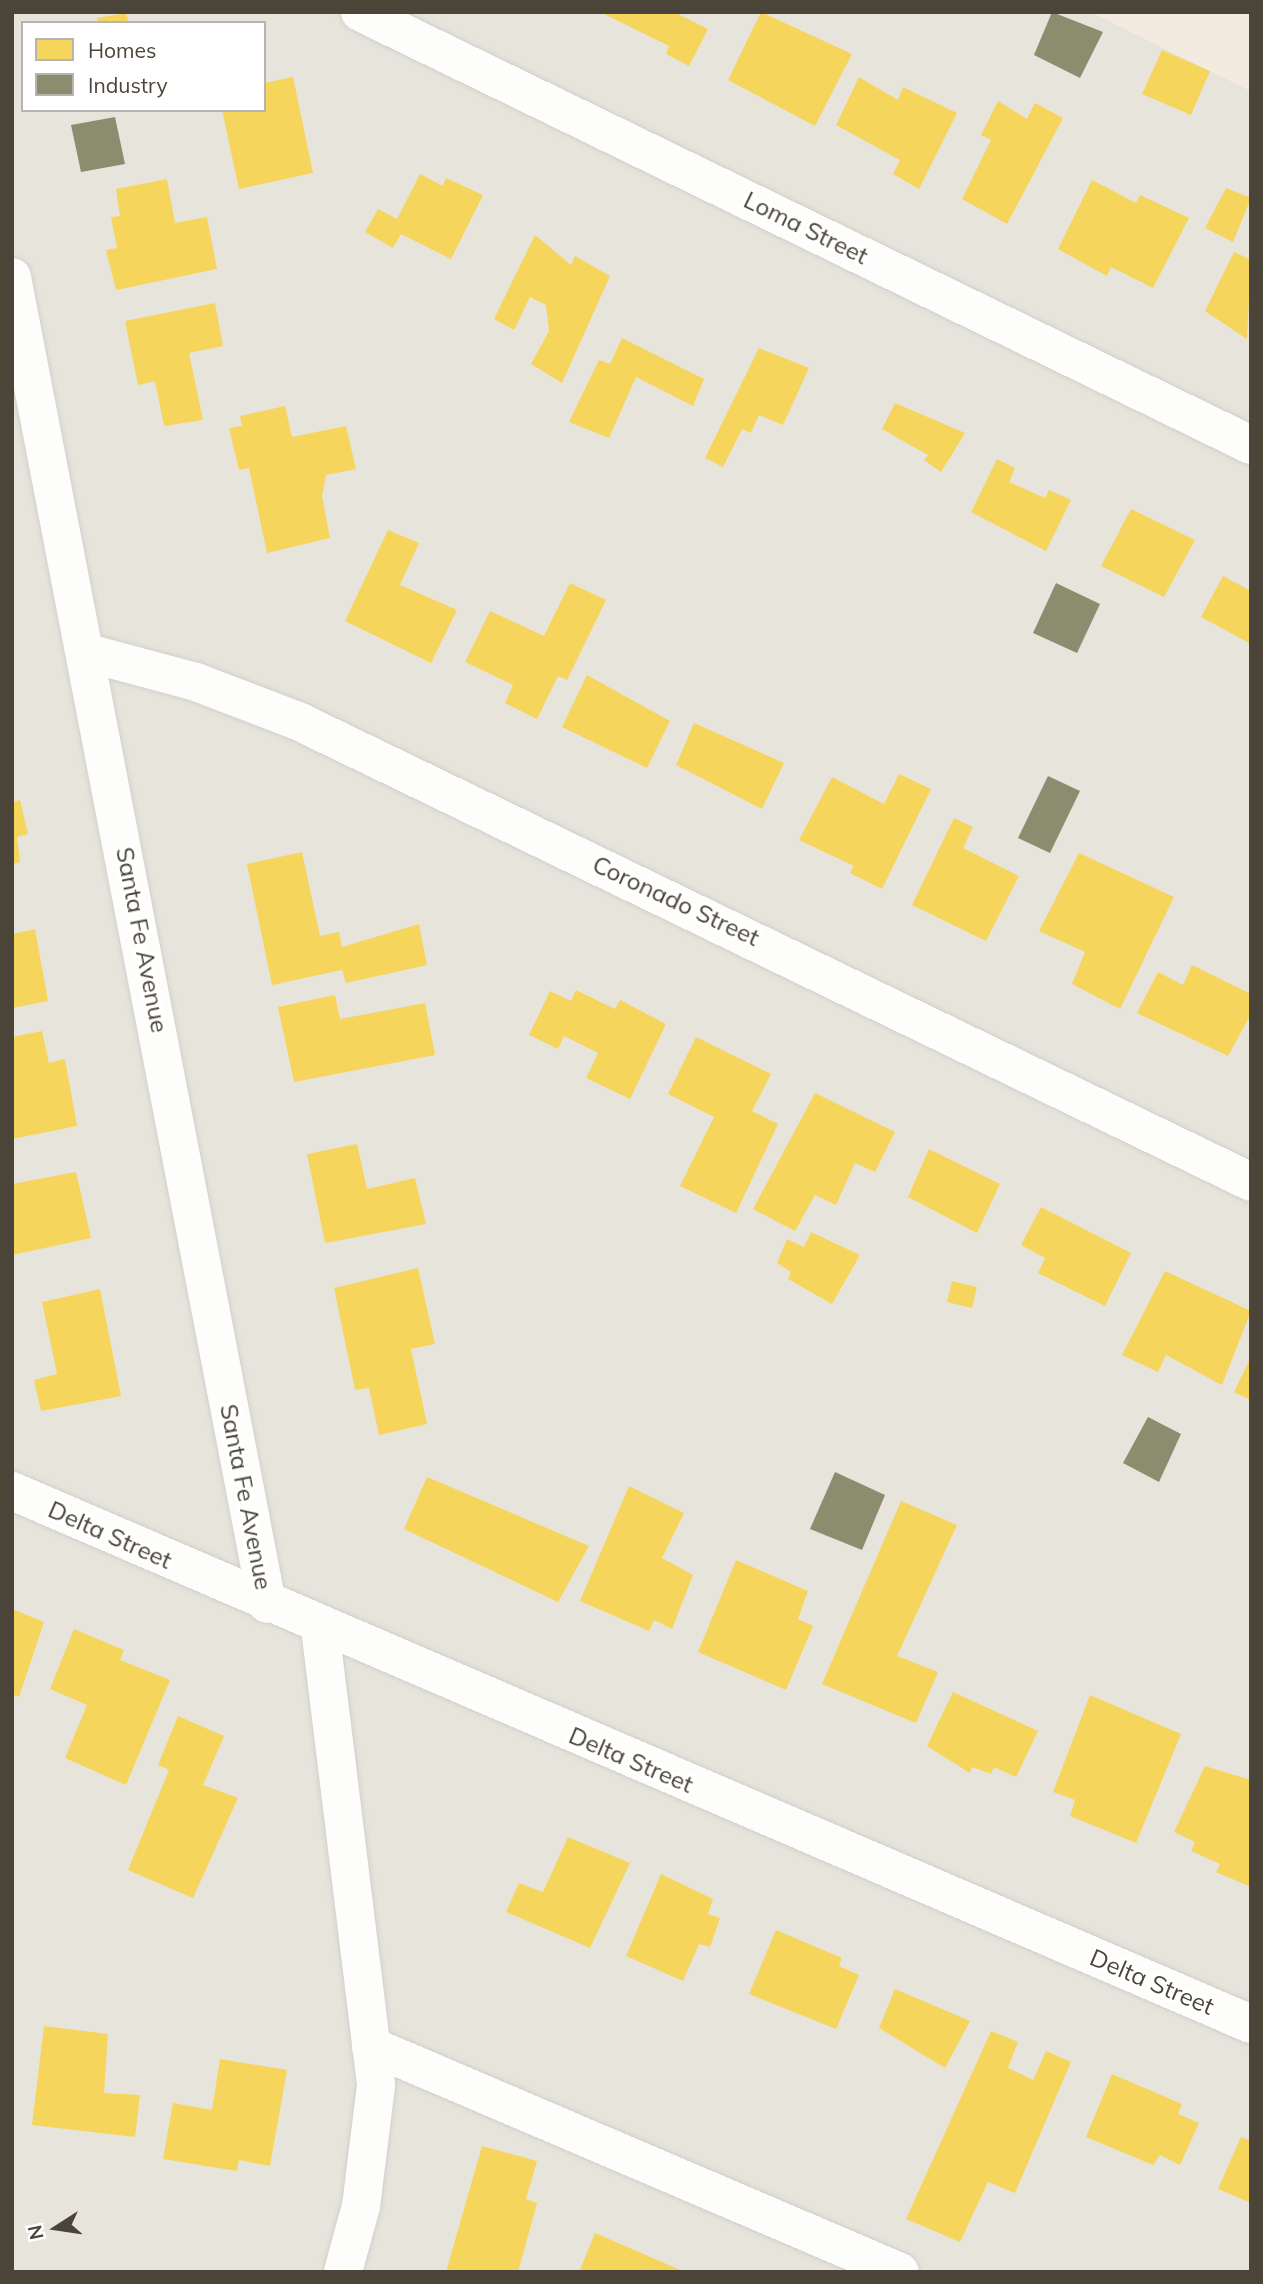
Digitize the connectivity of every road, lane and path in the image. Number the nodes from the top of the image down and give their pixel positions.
1 (360, 12) edge
2 (12, 277) edge
3 (1251, 445) edge
4 (88, 653) junction
5 (1251, 1182) edge
6 (12, 1491) edge
7 (267, 1604) junction
8 (320, 1628) junction
9 (1251, 2024) edge
10 (371, 2046) junction
11 (343, 2272) edge
12 (901, 2272) edge

1 - 3 street, Loma Street
2 - 4 street, Santa Fe Avenue
4 - 5 street, Coronado Street
4 - 7 street, Santa Fe Avenue
6 - 7 street, Delta Street
7 - 8 street, Delta Street
8 - 9 street, Delta Street
8 - 10 street
10 - 11 street
10 - 12 street

